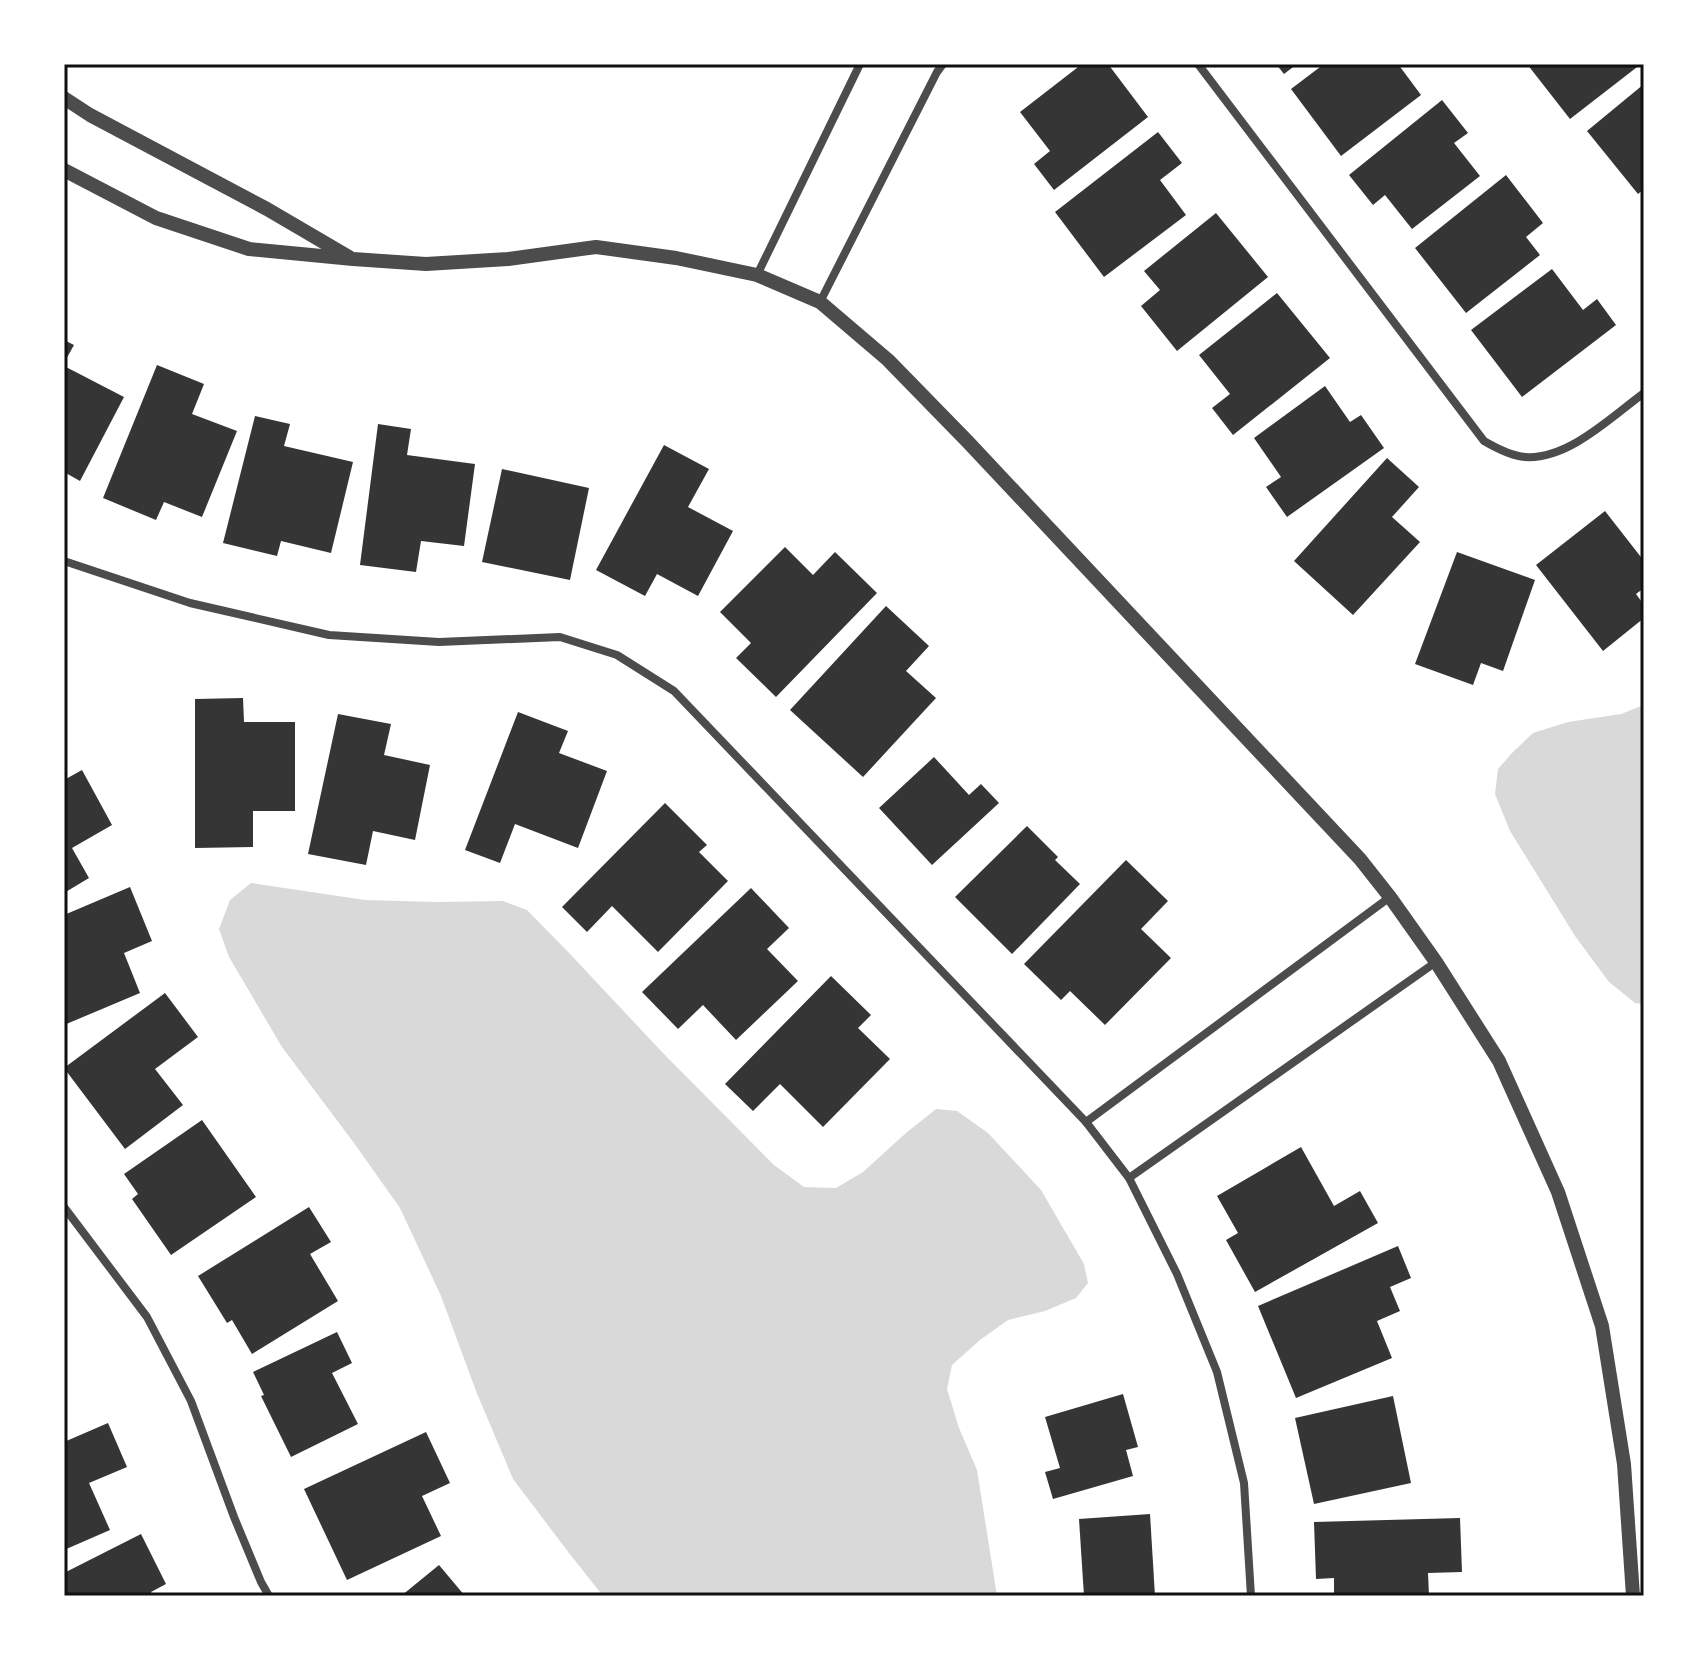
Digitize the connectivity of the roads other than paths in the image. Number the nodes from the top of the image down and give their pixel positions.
1 (860, 64) edge
2 (943, 64) edge
3 (1198, 64) edge
4 (64, 98) edge
5 (64, 170) edge
6 (353, 259) junction
7 (757, 275) junction
8 (820, 302) junction
9 (1644, 393) edge
10 (64, 561) edge
11 (1390, 897) junction
12 (1436, 962) junction
13 (1086, 1122) junction
14 (1129, 1178) junction
15 (64, 1207) edge
16 (269, 1596) edge
17 (1251, 1596) edge
18 (1633, 1596) edge

1 - 7 street
2 - 8 street
3 - 9 street
4 - 6 street
5 - 6 street
6 - 7 street
7 - 8 street
8 - 11 street
10 - 13 street
11 - 12 street
11 - 13 street
12 - 14 street
12 - 18 street
13 - 14 street
14 - 17 street
15 - 16 street

